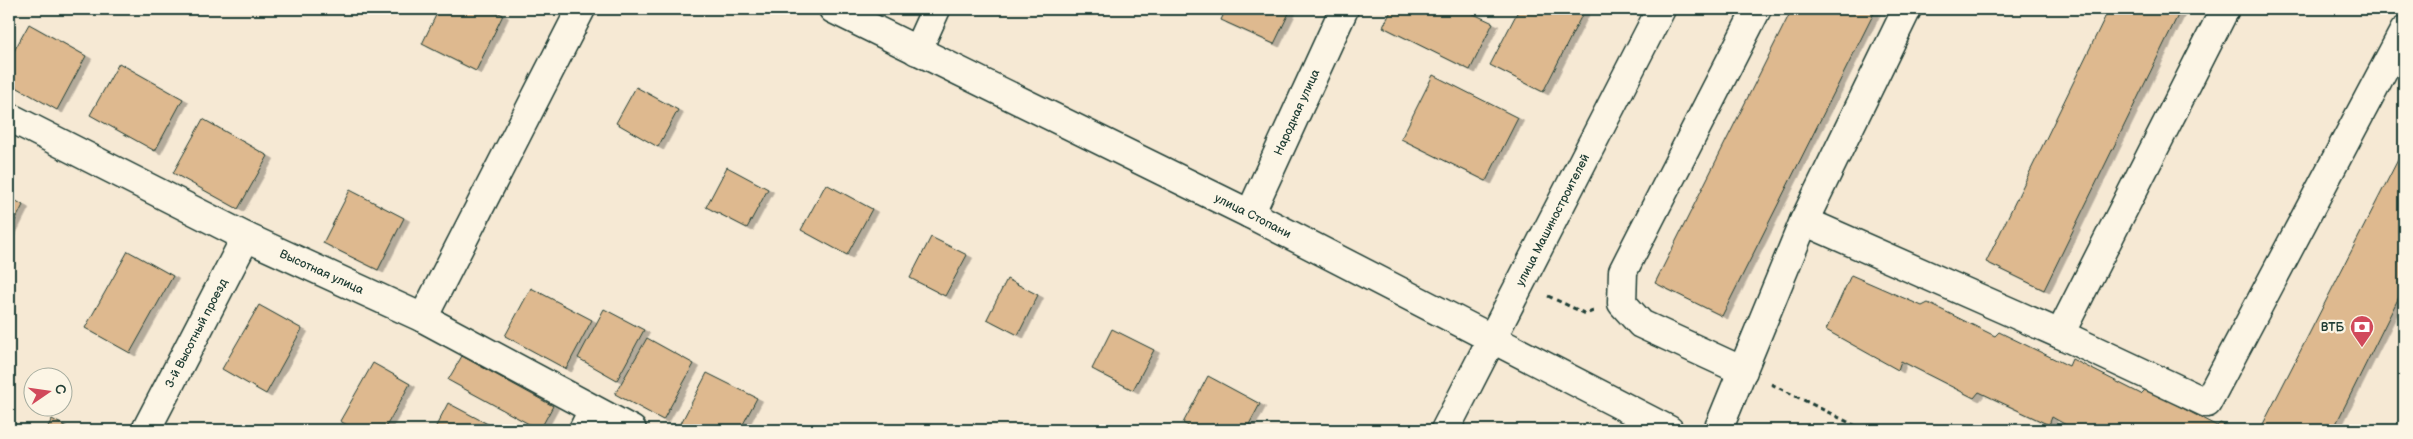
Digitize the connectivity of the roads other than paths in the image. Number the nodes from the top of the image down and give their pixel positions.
1 (581, 9) edge
2 (833, 9) edge
3 (936, 9) edge
4 (1344, 9) edge
5 (1661, 9) edge
6 (1757, 9) edge
7 (1907, 9) edge
8 (2225, 9) edge
9 (2404, 31) edge
10 (917, 51) junction
11 (9, 117) edge
12 (1250, 214) junction
13 (1804, 220) junction
14 (246, 237) junction
15 (423, 318) junction
16 (2060, 334) junction
17 (1492, 339) junction
18 (1743, 371) junction
19 (588, 420) edge
20 (146, 430) edge
21 (632, 430) edge
22 (1445, 430) edge
23 (1669, 430) edge
24 (1718, 430) edge

1 - 15 street
2 - 10 street, улица Стопани
3 - 10 street
4 - 12 street, Народная улица
5 - 17 street, улица Машиностроителей
6 - 18 street
7 - 13 street
8 - 16 street
9 - 16 street
10 - 12 street, улица Стопани
11 - 14 street, Высотная улица
12 - 17 street, улица Стопани
13 - 16 street
13 - 18 street
14 - 15 street, Высотная улица
14 - 20 street, 3-й Высотный проезд
15 - 19 street, Высотная улица
17 - 22 street, улица Машиностроителей
17 - 23 street, улица Стопани
18 - 24 street
19 - 21 street, Высотная улица

